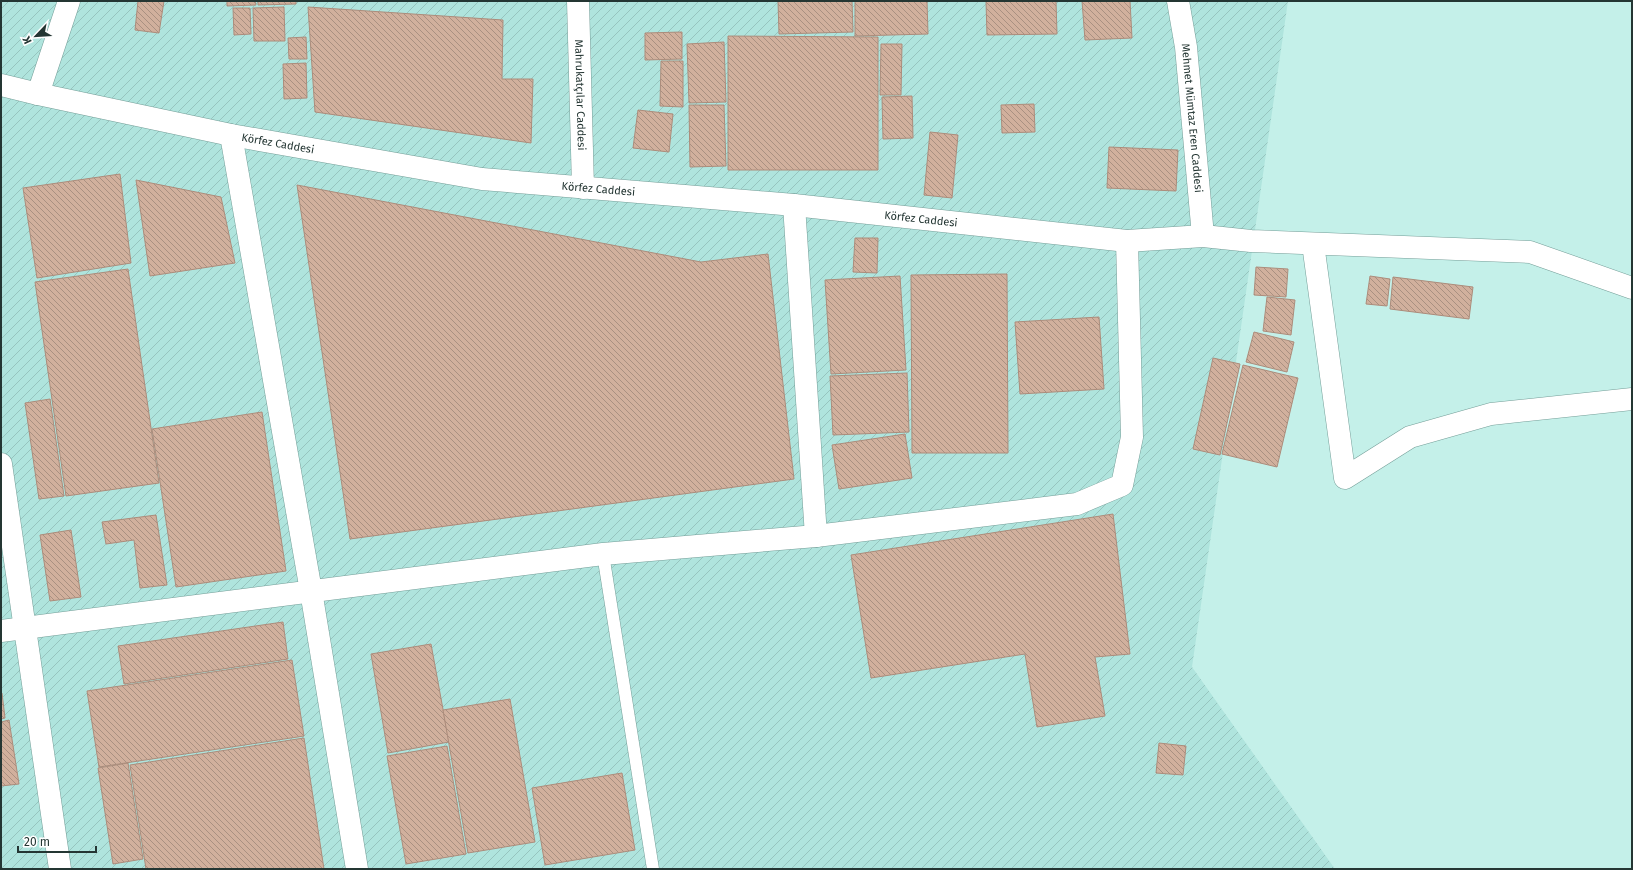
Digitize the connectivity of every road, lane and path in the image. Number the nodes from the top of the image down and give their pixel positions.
1 (69, 1) edge
2 (578, 1) edge
3 (1178, 1) edge
4 (1, 85) edge
5 (38, 94) junction
6 (231, 135) junction
7 (583, 188) junction
8 (794, 205) junction
9 (1203, 236) junction
10 (1127, 241) junction
11 (1313, 244) junction
12 (1632, 288) edge
13 (1632, 399) edge
14 (1, 464) edge
15 (816, 536) junction
16 (604, 554) junction
17 (311, 591) junction
18 (24, 628) junction
19 (1, 631) edge
20 (60, 869) edge
21 (357, 869) edge
22 (653, 869) edge

1 - 5 street
2 - 7 street, Mahrukatçılar Caddesi
3 - 9 street, Mehmet Mümtaz Eren Caddesi
4 - 5 street, Körfez Caddesi
5 - 6 street, Körfez Caddesi
6 - 7 street, Körfez Caddesi
6 - 17 street
7 - 8 street, Körfez Caddesi
8 - 10 street, Körfez Caddesi
8 - 15 street
9 - 10 street, Körfez Caddesi
9 - 11 street, Körfez Caddesi
10 - 15 street
11 - 12 street, Körfez Caddesi
11 - 13 street
14 - 18 street
15 - 16 street
16 - 17 street
16 - 22 lane
17 - 18 street
17 - 21 street
18 - 19 street
18 - 20 street

